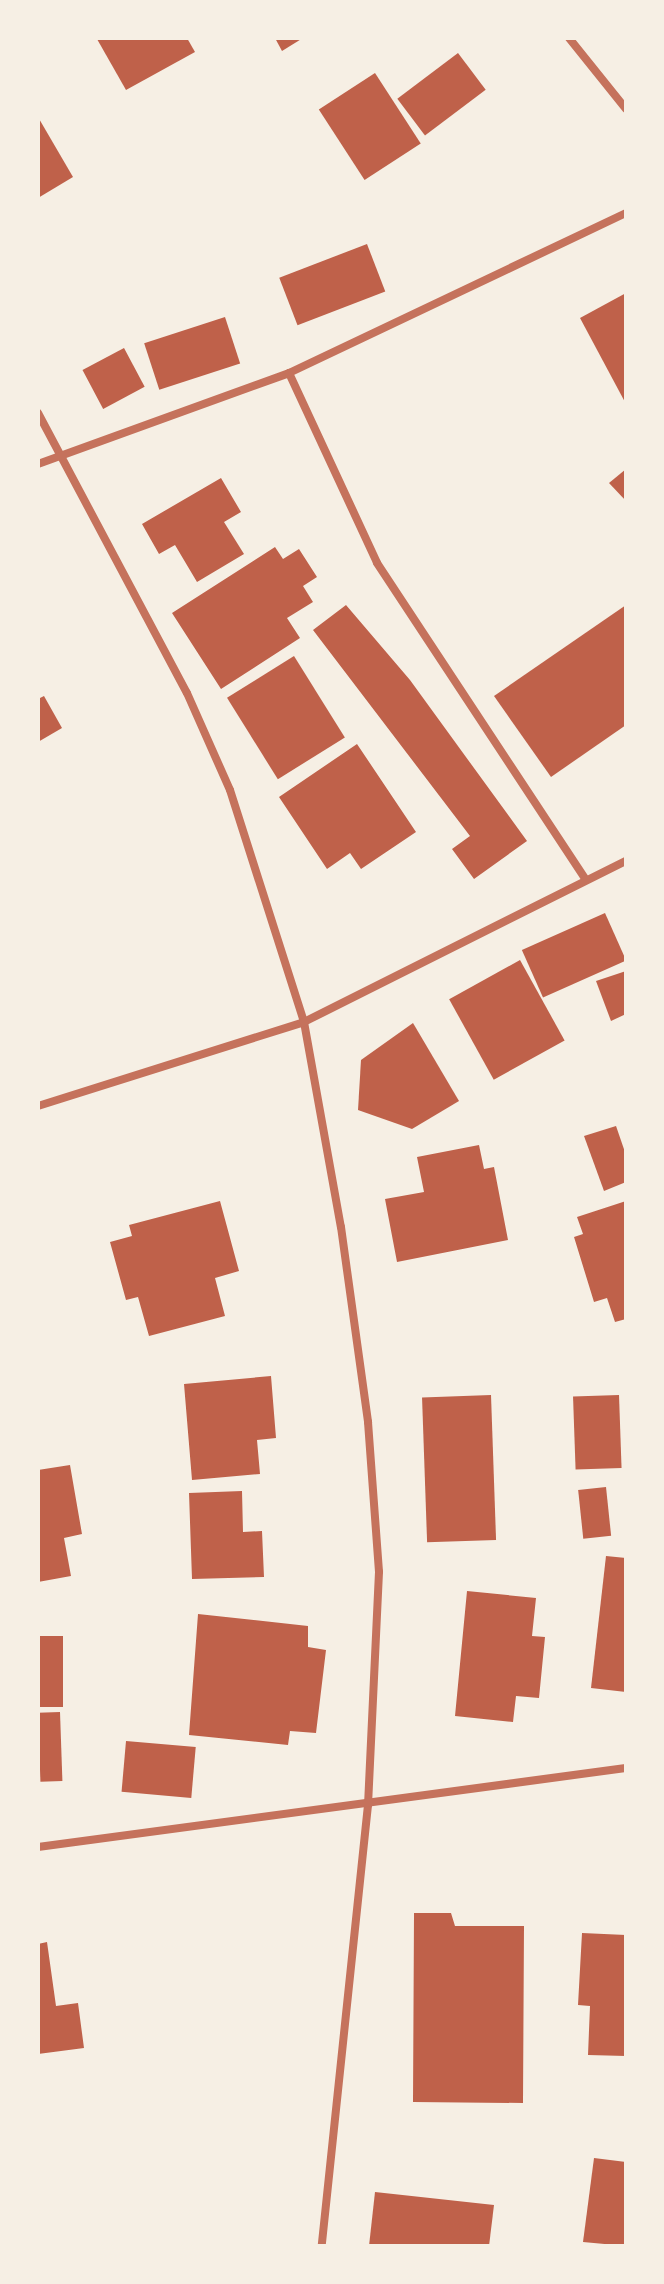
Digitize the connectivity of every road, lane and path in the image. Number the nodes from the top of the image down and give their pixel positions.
1 (569, 38) edge
2 (626, 109) edge
3 (626, 213) edge
4 (289, 373) junction
5 (38, 413) edge
6 (59, 455) junction
7 (38, 464) edge
8 (626, 861) edge
9 (585, 878) junction
10 (304, 1022) junction
11 (38, 1106) edge
12 (626, 1768) edge
13 (368, 1805) junction
14 (38, 1847) edge
15 (322, 2246) edge

1 - 2 street
3 - 4 street
4 - 6 street
4 - 9 street
5 - 6 street
6 - 7 street
6 - 10 street
8 - 9 street
9 - 10 street
10 - 11 street
10 - 13 street
12 - 13 street
13 - 14 street
13 - 15 street

